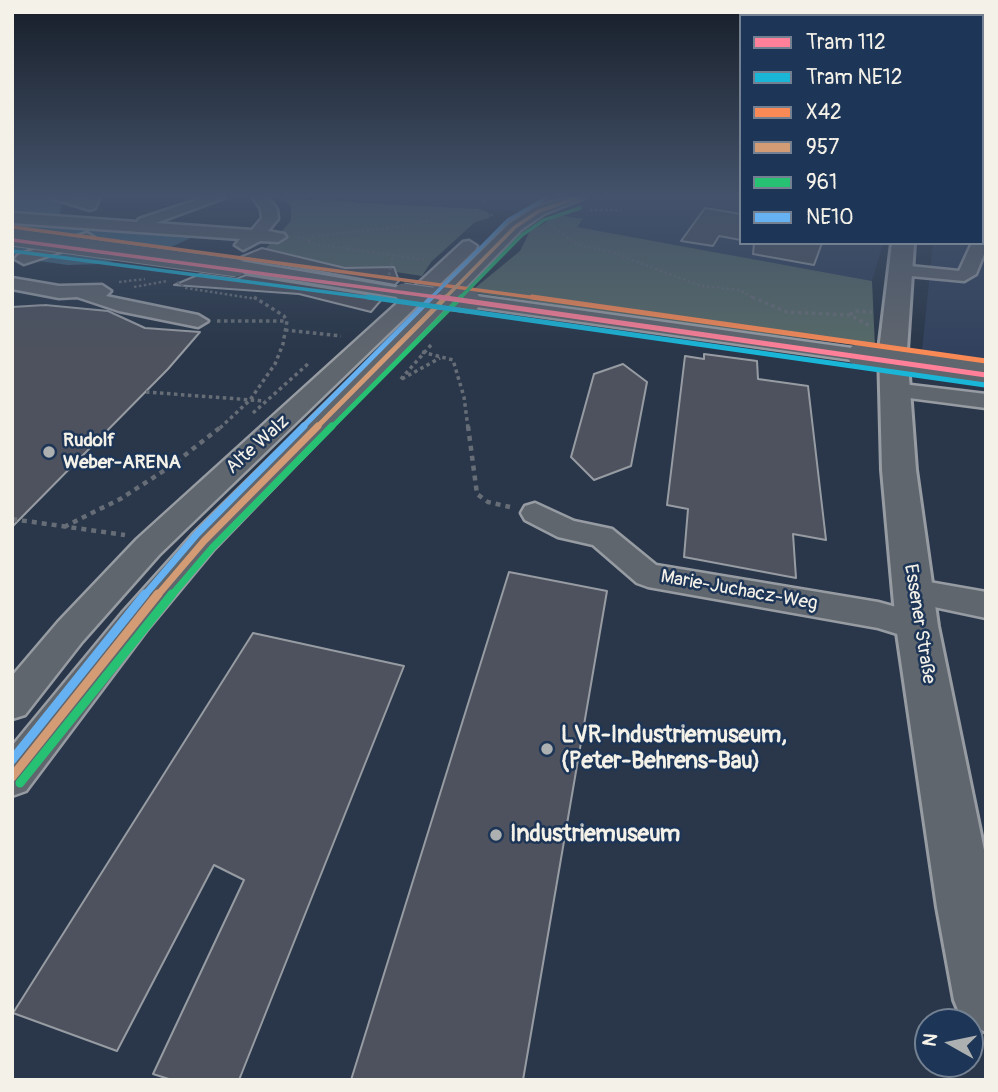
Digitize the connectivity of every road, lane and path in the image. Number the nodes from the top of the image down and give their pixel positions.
1 (55, 249) edge
2 (97, 249) edge
3 (235, 249) edge
4 (350, 249) edge
5 (472, 249) edge
6 (494, 249) edge
7 (595, 249) edge
8 (977, 249) edge
9 (902, 257) edge
10 (24, 259) dead end
11 (452, 263) junction
12 (204, 269) joint
13 (154, 277) dead end
14 (173, 280) junction
15 (12, 284) edge
16 (112, 287) junction
17 (82, 292) junction
18 (198, 321) dead end
19 (224, 321) dead end
20 (286, 321) junction
21 (870, 324) dead end
22 (285, 330) junction
23 (369, 341) junction
24 (433, 343) dead end
25 (425, 353) dead end
26 (440, 357) junction
27 (986, 372) edge
28 (894, 390) junction
29 (146, 392) dead end
30 (250, 400) junction
31 (265, 401) dead end
32 (986, 401) edge
33 (535, 513) joint
34 (12, 519) edge
35 (64, 527) junction
36 (125, 535) dead end
37 (986, 605) edge
38 (915, 609) junction
39 (12, 703) edge
40 (12, 777) edge
41 (986, 1000) edge

1 - 10 street, bridge
2 - 27 street, bridge
3 - 12 street
4 - 11 path
5 - 11 street, Alte Walz
6 - 40 street, Alte Walz
7 - 21 path
8 - 9 street
9 - 28 main road, Essener Straße
11 - 23 street, Alte Walz
12 - 14 path
13 - 16 path
14 - 16 path
14 - 20 path
15 - 17 street
16 - 17 street
17 - 18 street
19 - 20 path
20 - 22 path
22 - 23 path
22 - 30 path
23 - 39 street, Alte Walz
24 - 26 path
25 - 26 path
26 - 33 path
28 - 32 street
28 - 38 main road, Essener Straße
29 - 30 path
30 - 31 path
30 - 35 path
33 - 38 street, Marie-Juchacz-Weg
34 - 35 path
35 - 36 path
37 - 38 street, Marie-Juchacz-Weg
38 - 41 main road, Essener Straße

